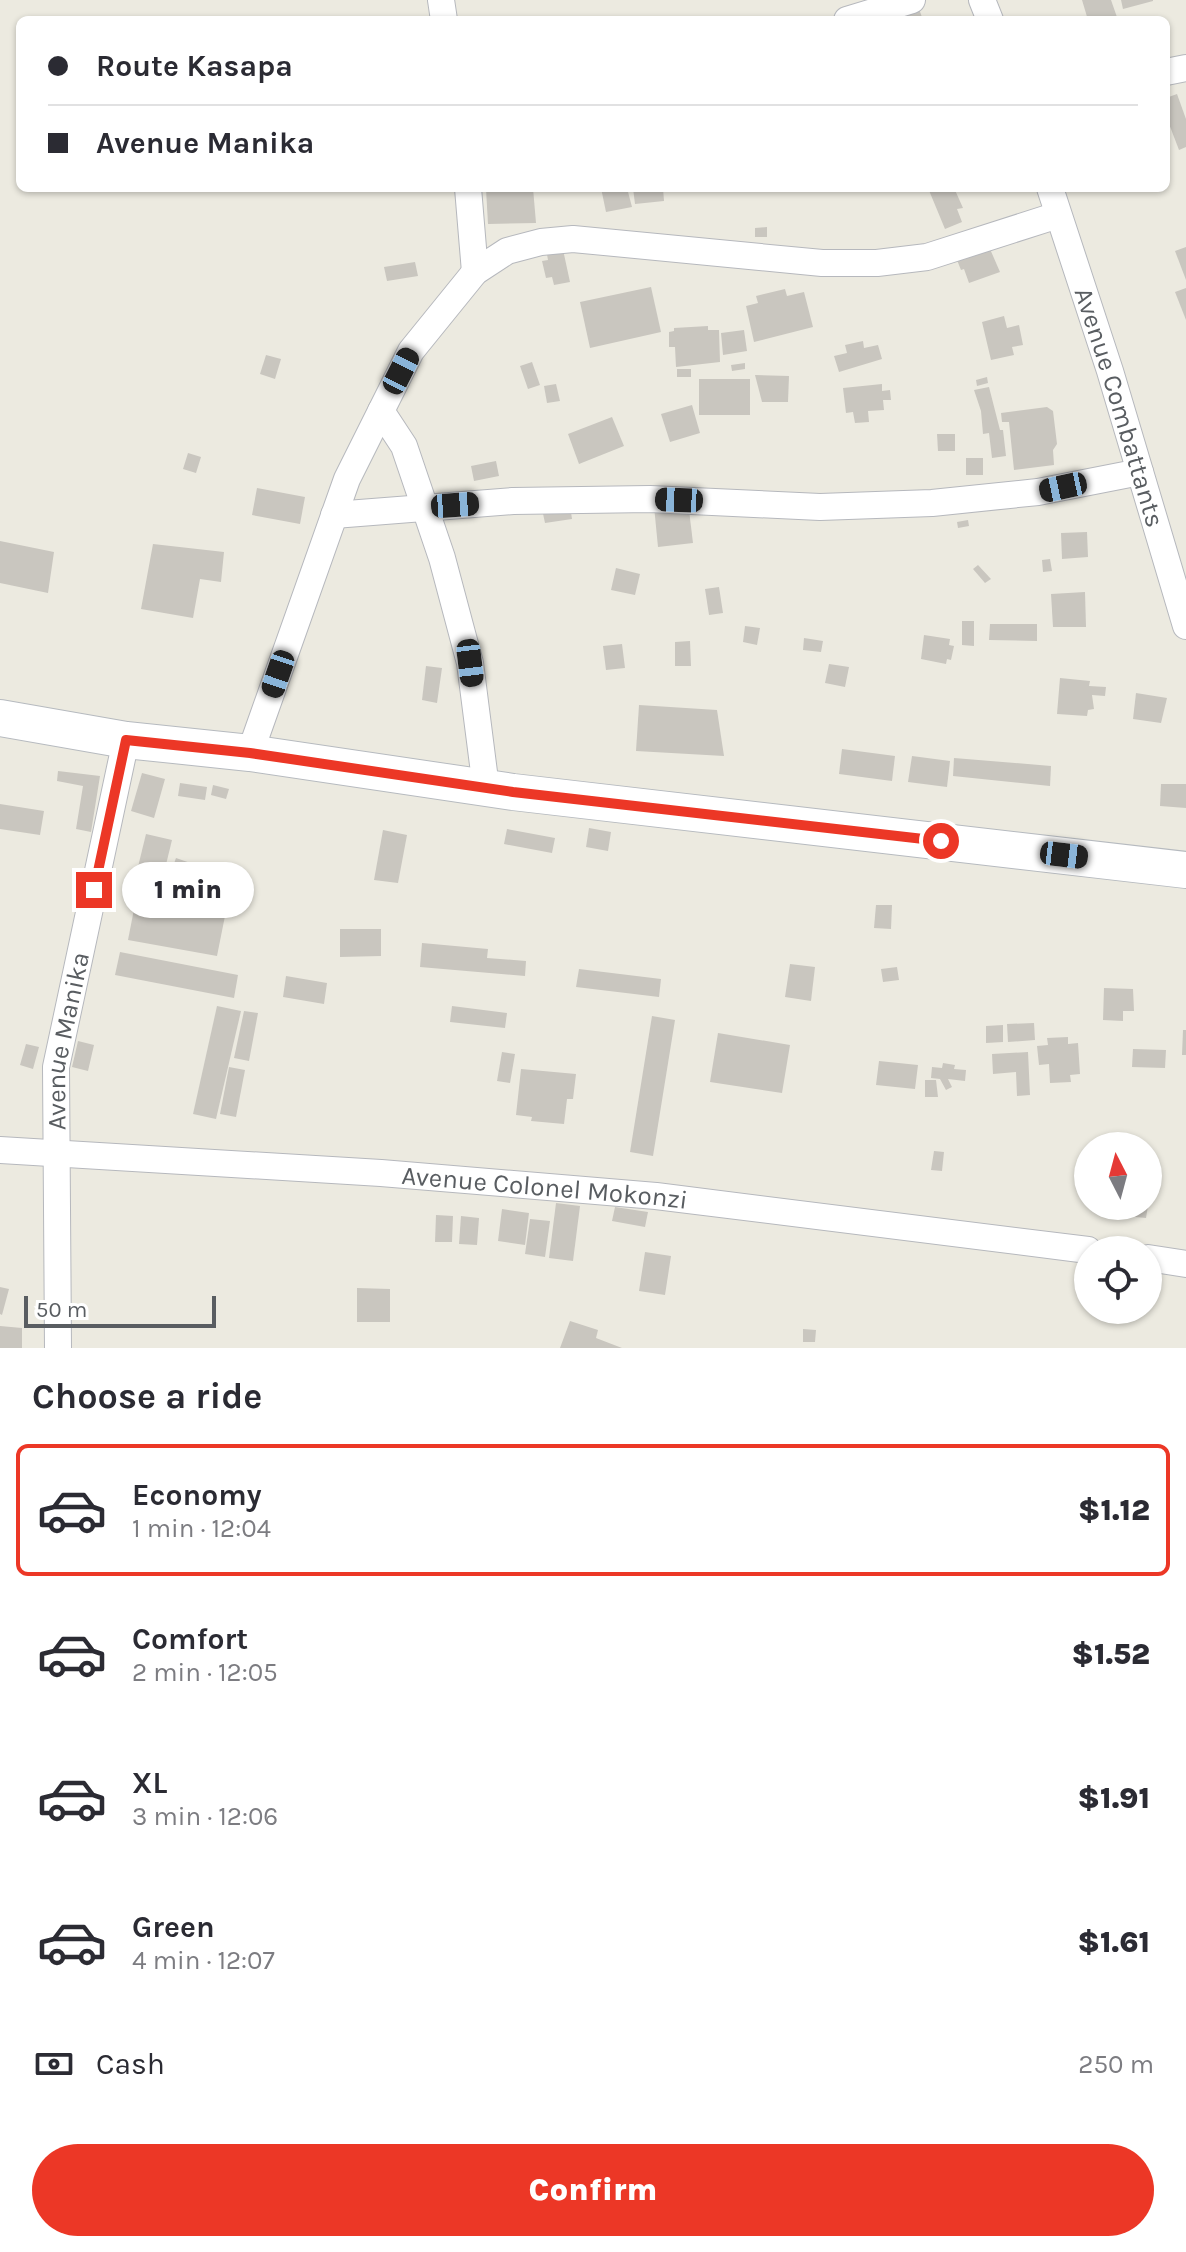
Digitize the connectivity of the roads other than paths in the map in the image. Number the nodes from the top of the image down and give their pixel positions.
1 (912, 0) edge
2 (860, 16) edge
3 (468, 192) edge
4 (1051, 192) edge
5 (1058, 215) junction
6 (475, 272) junction
7 (381, 411) junction
8 (1140, 472) junction
9 (426, 507) junction
10 (334, 515) junction
11 (1186, 626) edge
12 (0, 718) edge
13 (126, 740) junction
14 (250, 753) junction
15 (486, 788) junction
16 (1186, 870) edge
17 (0, 1150) edge
18 (58, 1155) junction
19 (1074, 1248) edge
20 (1162, 1260) edge
21 (1186, 1264) edge
22 (58, 1348) edge

1 - 2 street
3 - 6 street
4 - 5 street, Avenue Combattants
5 - 6 street
5 - 8 street, Avenue Combattants
6 - 7 street
7 - 9 street
7 - 10 street
8 - 9 street
8 - 11 street, Avenue Combattants
9 - 10 street
9 - 15 street
10 - 14 street
12 - 13 main road
13 - 14 main road
13 - 18 street, Avenue Manika
14 - 15 main road
15 - 16 main road
17 - 18 street, Avenue Colonel Mokonzi
18 - 19 street, Avenue Colonel Mokonzi
18 - 22 street, Avenue Manika
20 - 21 street

